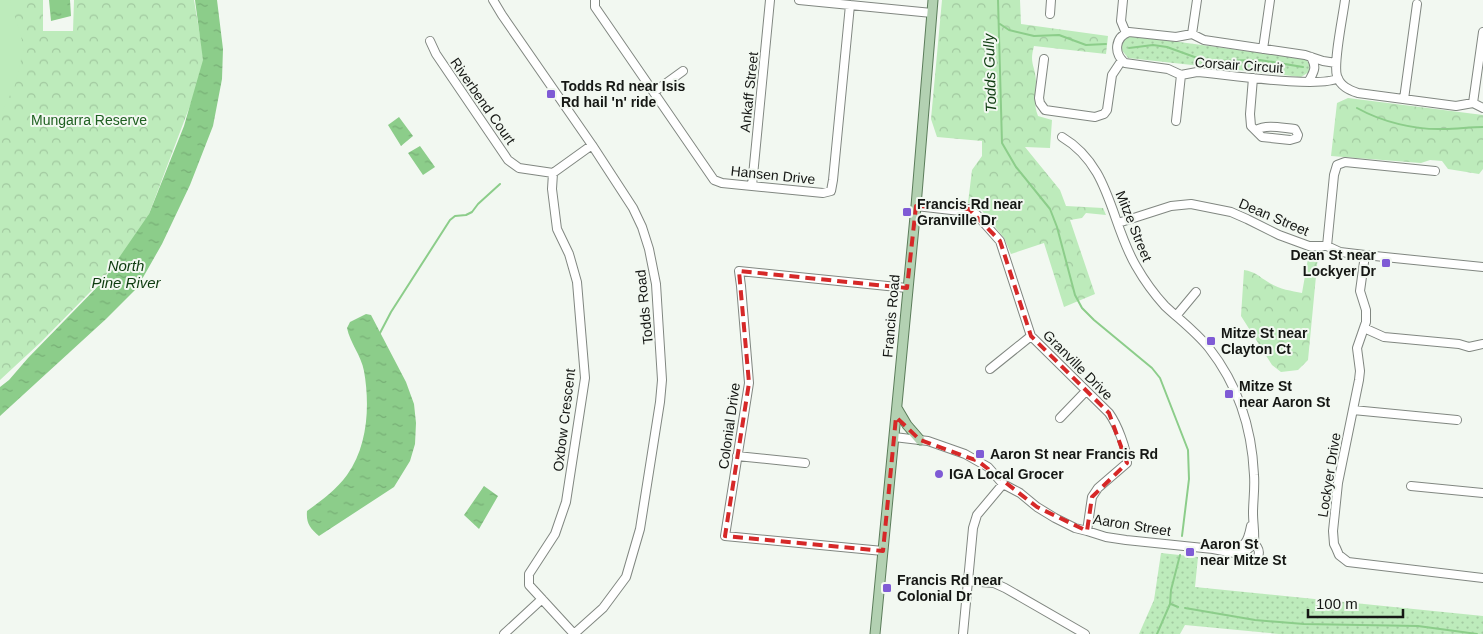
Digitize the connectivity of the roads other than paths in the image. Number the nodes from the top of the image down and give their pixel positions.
1 (493, 0) edge
2 (595, 0) edge
3 (770, 0) edge
4 (799, 0) edge
5 (933, 0) edge
6 (1051, 0) edge
7 (1123, 0) edge
8 (1196, 0) edge
9 (1270, 0) edge
10 (1345, 0) edge
11 (1417, 4) dead end
12 (850, 5) junction
13 (932, 13) junction
14 (1050, 14) dead end
15 (1483, 32) edge
16 (1126, 33) junction
17 (1192, 34) junction
18 (430, 41) dead end
19 (1263, 49) junction
20 (1311, 57) junction
21 (1044, 59) dead end
22 (1122, 60) junction
23 (1323, 61) junction
24 (1336, 63) junction
25 (1315, 70) junction
26 (683, 71) dead end
27 (1181, 75) junction
28 (1253, 78) junction
29 (1338, 78) junction
30 (1309, 81) junction
31 (1321, 81) junction
32 (654, 92) junction
33 (1404, 99) junction
34 (1473, 103) junction
35 (1483, 108) edge
36 (1176, 121) dead end
37 (1256, 130) junction
38 (1062, 136) dead end
39 (592, 145) junction
40 (1435, 171) dead end
41 (553, 173) junction
42 (752, 186) junction
43 (916, 206) junction
44 (1118, 223) junction
45 (1328, 246) junction
46 (1365, 255) junction
47 (1483, 267) edge
48 (907, 288) junction
49 (1196, 292) dead end
50 (1176, 316) junction
51 (1364, 328) junction
52 (1031, 336) junction
53 (1483, 344) edge
54 (990, 369) dead end
55 (1086, 391) junction
56 (896, 408) junction
57 (1353, 410) junction
58 (1060, 418) dead end
59 (1457, 420) dead end
60 (894, 436) junction
61 (920, 440) junction
62 (737, 456) junction
63 (805, 463) dead end
64 (1003, 484) junction
65 (1411, 486) dead end
66 (1483, 493) edge
67 (1087, 531) junction
68 (1246, 546) joint
69 (883, 551) junction
70 (1483, 578) edge
71 (968, 581) junction
72 (542, 599) junction
73 (504, 634) edge
74 (574, 634) edge
75 (875, 634) edge
76 (963, 634) edge
77 (1085, 634) edge

1 - 39 street, Todds Road
2 - 32 street, Hansen Drive
3 - 42 street, Ankaff Street
4 - 12 street
5 - 13 main road, Francis Road
6 - 14 street
7 - 16 street
8 - 17 street
9 - 19 street
10 - 24 street
11 - 33 street
12 - 13 street
12 - 42 street, Hansen Drive
13 - 43 main road, Francis Road
15 - 34 street
16 - 17 street, Corsair Circuit
16 - 22 street
17 - 19 street, Corsair Circuit
18 - 41 street, Riverbend Court
19 - 20 street, Corsair Circuit
20 - 23 street, Corsair Circuit
20 - 25 street
21 - 22 street
22 - 27 street, Corsair Circuit
23 - 24 street
23 - 25 street
24 - 29 street
25 - 30 street
25 - 31 street
26 - 32 street
27 - 28 street, Corsair Circuit
27 - 36 street
28 - 30 street, Corsair Circuit
28 - 37 street
29 - 31 street
29 - 33 street
30 - 31 street, Corsair Circuit
32 - 42 street, Hansen Drive
33 - 34 street
34 - 35 street
37 - 37 street
38 - 44 street, Mitze Street
39 - 41 street
39 - 74 street, Todds Road
40 - 45 street
41 - 72 street, Oxbow Crescent
43 - 48 main road, Francis Road
43 - 52 street, Granville Drive
44 - 45 street, Dean Street
44 - 50 street, Mitze Street
45 - 46 street, Dean Street
46 - 47 street, Dean Street
46 - 51 street, Lockyer Drive
48 - 56 main road, Francis Road
48 - 62 street, Colonial Drive
49 - 50 street
50 - 68 street, Mitze Street
51 - 53 street
51 - 57 street, Lockyer Drive
52 - 54 street
52 - 55 street, Granville Drive
55 - 58 street
55 - 67 street, Granville Drive
56 - 60 main road, Francis Road
56 - 61 main road
57 - 59 street
57 - 70 street, Lockyer Drive
60 - 61 street, Aaron Street
60 - 69 main road, Francis Road
61 - 64 street, Aaron Street
62 - 63 street
62 - 69 street, Colonial Drive
64 - 67 street, Aaron Street
64 - 71 street
65 - 66 street
67 - 68 street, Aaron Street
69 - 75 main road, Francis Road
71 - 76 street
71 - 77 street
72 - 73 street
72 - 74 street, Oxbow Crescent

